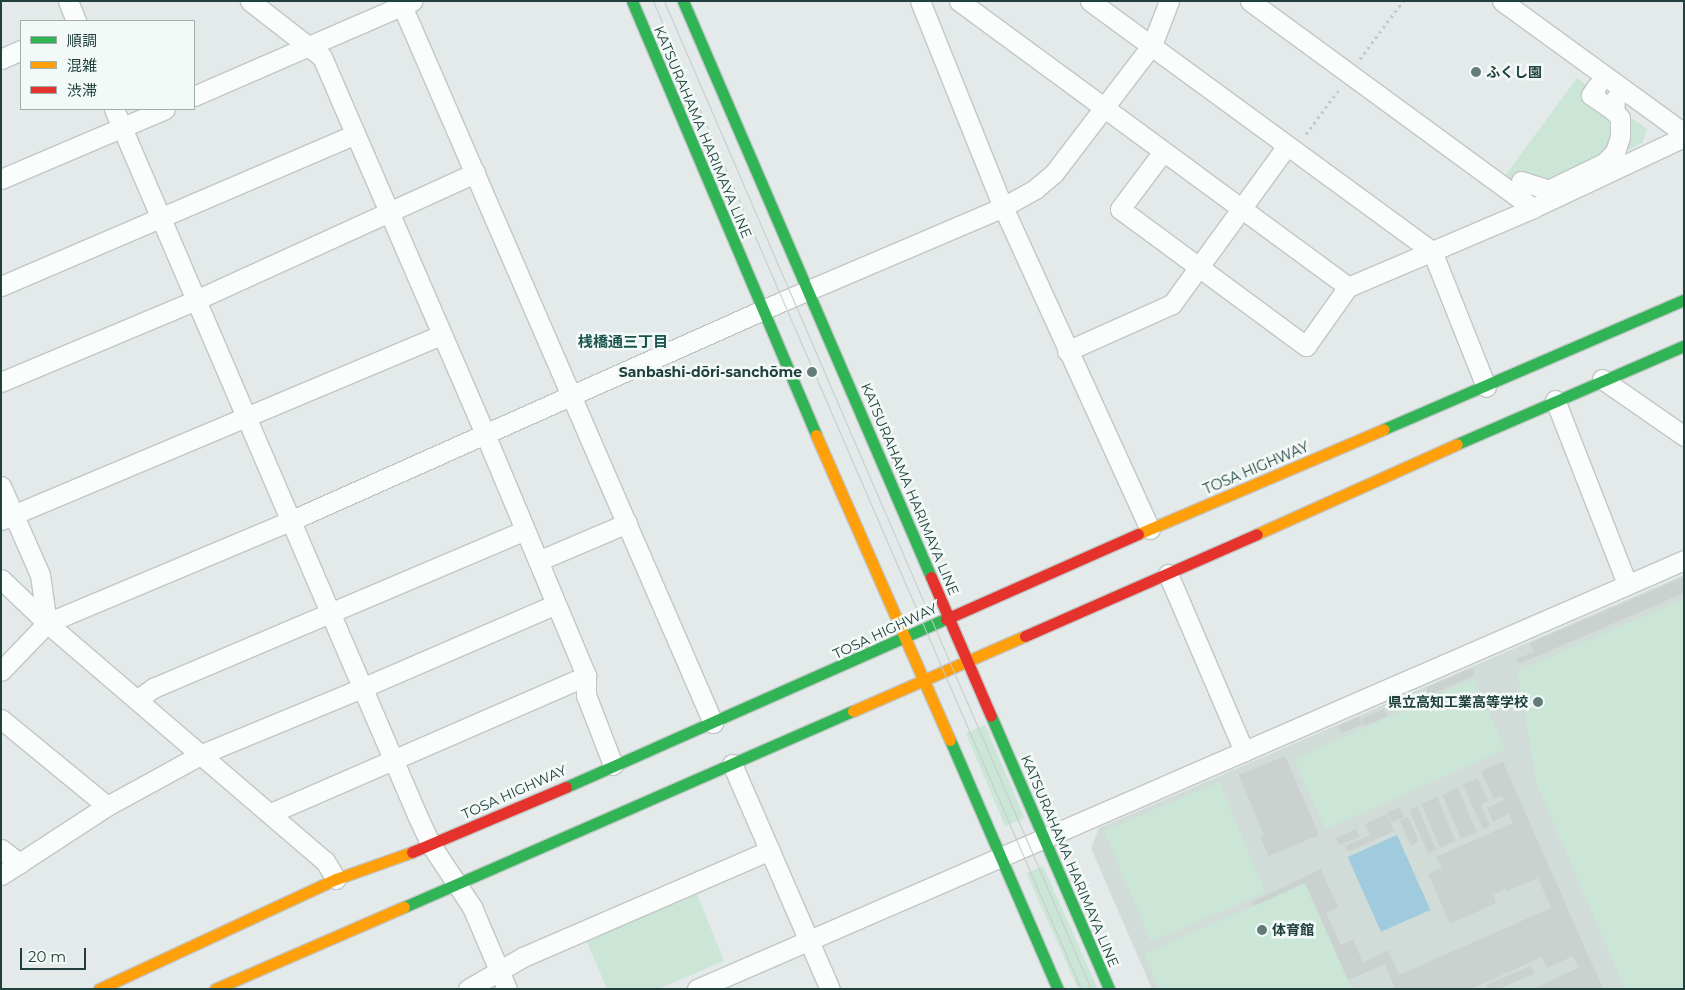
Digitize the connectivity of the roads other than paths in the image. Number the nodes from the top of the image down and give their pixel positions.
1 (68, 1) edge
2 (250, 1) edge
3 (632, 1) edge
4 (683, 1) edge
5 (920, 1) edge
6 (959, 1) edge
7 (1090, 1) edge
8 (1169, 1) edge
9 (1250, 1) edge
10 (1502, 1) edge
11 (404, 3) edge
12 (76, 20) edge
13 (308, 44) junction
14 (1152, 45) junction
15 (20, 50) edge
16 (1, 59) edge
17 (1597, 86) dead end
18 (195, 96) edge
19 (1102, 108) junction
20 (114, 110) edge
21 (163, 110) edge
22 (122, 128) junction
23 (354, 135) junction
24 (1684, 135) edge
25 (1287, 146) junction
26 (1162, 153) junction
27 (474, 173) junction
28 (1, 179) edge
29 (1520, 181) dead end
30 (1003, 207) junction
31 (1533, 208) junction
32 (1241, 210) junction
33 (389, 214) junction
34 (160, 218) junction
35 (1432, 251) junction
36 (1199, 267) junction
37 (1, 286) edge
38 (1348, 287) junction
39 (809, 290) junction
40 (196, 300) junction
41 (1684, 300) edge
42 (762, 310) junction
43 (442, 335) junction
44 (1684, 346) edge
45 (1067, 351) junction
46 (1602, 379) junction
47 (1, 382) edge
48 (1486, 386) junction
49 (571, 394) junction
50 (1555, 400) junction
51 (245, 416) junction
52 (486, 434) junction
53 (1684, 436) edge
54 (1, 486) edge
55 (8, 517) edge
56 (290, 521) junction
57 (627, 523) junction
58 (1150, 529) junction
59 (525, 530) junction
60 (1684, 560) edge
61 (538, 561) junction
62 (1168, 574) junction
63 (1, 579) edge
64 (1627, 584) junction
65 (556, 604) junction
66 (329, 611) junction
67 (949, 619) junction
68 (47, 623) junction
69 (905, 640) junction
70 (966, 659) junction
71 (1, 671) edge
72 (586, 676) junction
73 (923, 678) junction
74 (362, 688) junction
75 (138, 699) junction
76 (1, 719) edge
77 (713, 723) junction
78 (1244, 751) junction
79 (202, 754) junction
80 (393, 759) junction
81 (732, 764) junction
82 (613, 765) junction
83 (107, 806) junction
84 (270, 813) junction
85 (1044, 837) junction
86 (431, 845) junction
87 (1, 849) edge
88 (770, 850) junction
89 (1000, 856) junction
90 (20, 864) junction
91 (1, 876) edge
92 (336, 879) junction
93 (456, 884) junction
94 (809, 940) junction
95 (498, 971) junction
96 (825, 986) edge
97 (100, 989) edge
98 (214, 989) edge
99 (468, 989) edge
100 (507, 989) edge
101 (697, 989) edge
102 (1058, 989) edge
103 (1110, 989) edge

1 - 12 street
2 - 13 street
3 - 42 main road, KATSURAHAMA HARIMAYA LINE
4 - 39 main road, KATSURAHAMA HARIMAYA LINE
5 - 30 street
6 - 19 street
7 - 14 street
8 - 14 street
9 - 31 street
10 - 24 street
11 - 13 street
11 - 27 street
13 - 18 street
13 - 23 street
14 - 19 street
14 - 25 street
15 - 16 street
17 - 29 street
19 - 26 street
19 - 30 street
20 - 22 street
21 - 22 street
22 - 28 street
22 - 34 street
23 - 33 street
23 - 34 street
24 - 31 street
25 - 32 street
25 - 35 street
26 - 32 street
26 - 36 street
27 - 33 street
27 - 49 street
30 - 39 street
30 - 45 street
31 - 35 street
32 - 36 street
32 - 38 street
33 - 40 street
33 - 43 street
34 - 37 street
34 - 40 street
35 - 38 street
35 - 48 street
36 - 38 street
36 - 45 street
39 - 42 street
39 - 67 main road, KATSURAHAMA HARIMAYA LINE
40 - 47 street
40 - 51 street
41 - 48 main road, TOSA HIGHWAY
42 - 49 street
42 - 69 main road, KATSURAHAMA HARIMAYA LINE
43 - 51 street
43 - 52 street
44 - 46 main road
45 - 58 street
46 - 50 main road
46 - 53 street
48 - 58 main road, TOSA HIGHWAY
49 - 52 street
49 - 57 street
50 - 62 main road
50 - 64 street
51 - 55 street
51 - 56 street
52 - 56 street
52 - 59 street
54 - 55 street
55 - 68 street
56 - 66 street
56 - 68 street
57 - 61 street
57 - 77 street
58 - 67 main road, TOSA HIGHWAY
59 - 61 street
59 - 66 street
60 - 64 street
61 - 65 street
62 - 70 main road
62 - 78 street
63 - 68 street
64 - 78 street
65 - 72 street
65 - 74 street
66 - 74 street
66 - 75 street
67 - 69 main road, TOSA HIGHWAY
67 - 70 main road, KATSURAHAMA HARIMAYA LINE
68 - 71 street
68 - 75 street
69 - 73 main road, KATSURAHAMA HARIMAYA LINE
69 - 77 main road, TOSA HIGHWAY
70 - 73 main road
70 - 85 main road, KATSURAHAMA HARIMAYA LINE
72 - 80 street
72 - 82 street
73 - 81 main road
73 - 89 main road, KATSURAHAMA HARIMAYA LINE
74 - 79 street
74 - 80 street
75 - 79 street
76 - 83 street
77 - 82 main road, TOSA HIGHWAY
78 - 85 street
79 - 83 street
79 - 84 street
80 - 84 street
80 - 86 street
81 - 88 street
81 - 93 main road
82 - 86 main road, TOSA HIGHWAY
83 - 90 street
84 - 92 street
85 - 89 street
85 - 103 main road, KATSURAHAMA HARIMAYA LINE
86 - 92 main road, TOSA HIGHWAY
86 - 93 street
87 - 90 street
88 - 94 street
88 - 95 street
89 - 94 street
89 - 102 main road, KATSURAHAMA HARIMAYA LINE
90 - 91 street
92 - 97 main road, TOSA HIGHWAY
93 - 95 street
93 - 98 main road
94 - 96 street
94 - 101 street
95 - 99 street
95 - 100 street

